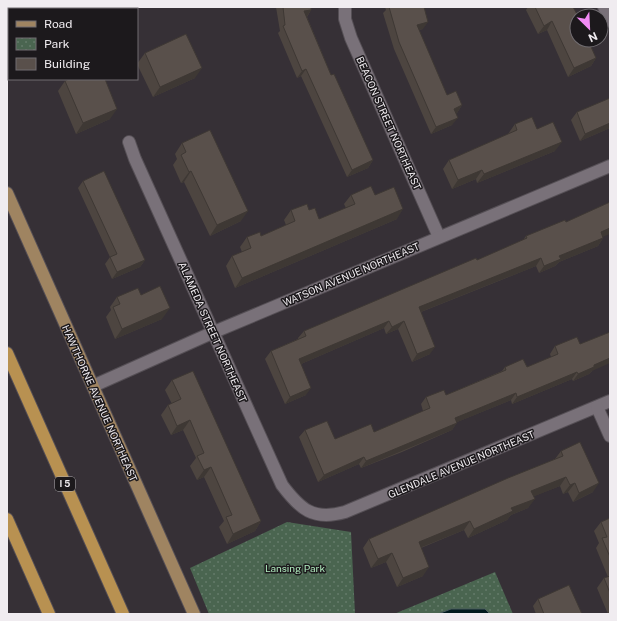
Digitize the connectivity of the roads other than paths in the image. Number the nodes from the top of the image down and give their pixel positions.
1 (345, 7) edge
2 (129, 142) dead end
3 (610, 166) edge
4 (7, 193) edge
5 (440, 237) junction
6 (214, 332) junction
7 (7, 353) edge
8 (93, 386) junction
9 (610, 401) edge
10 (597, 407) junction
11 (610, 436) edge
12 (310, 512) joint
13 (7, 519) edge
14 (49, 614) edge
15 (123, 614) edge
16 (194, 614) edge

1 - 5 street, BEACON STREET NORTHEAST
2 - 6 street, ALAMEDA STREET NORTHEAST
3 - 5 street, WATSON AVENUE NORTHEAST
4 - 8 main road, HAWTHORNE AVENUE NORTHEAST
5 - 6 street, WATSON AVENUE NORTHEAST
6 - 8 street, WATSON AVENUE NORTHEAST
6 - 12 street, ALAMEDA STREET NORTHEAST
7 - 15 highway, I 5
8 - 16 main road, HAWTHORNE AVENUE NORTHEAST
9 - 10 street, GLENDALE AVENUE NORTHEAST
10 - 11 street
10 - 12 street, GLENDALE AVENUE NORTHEAST
13 - 14 highway

